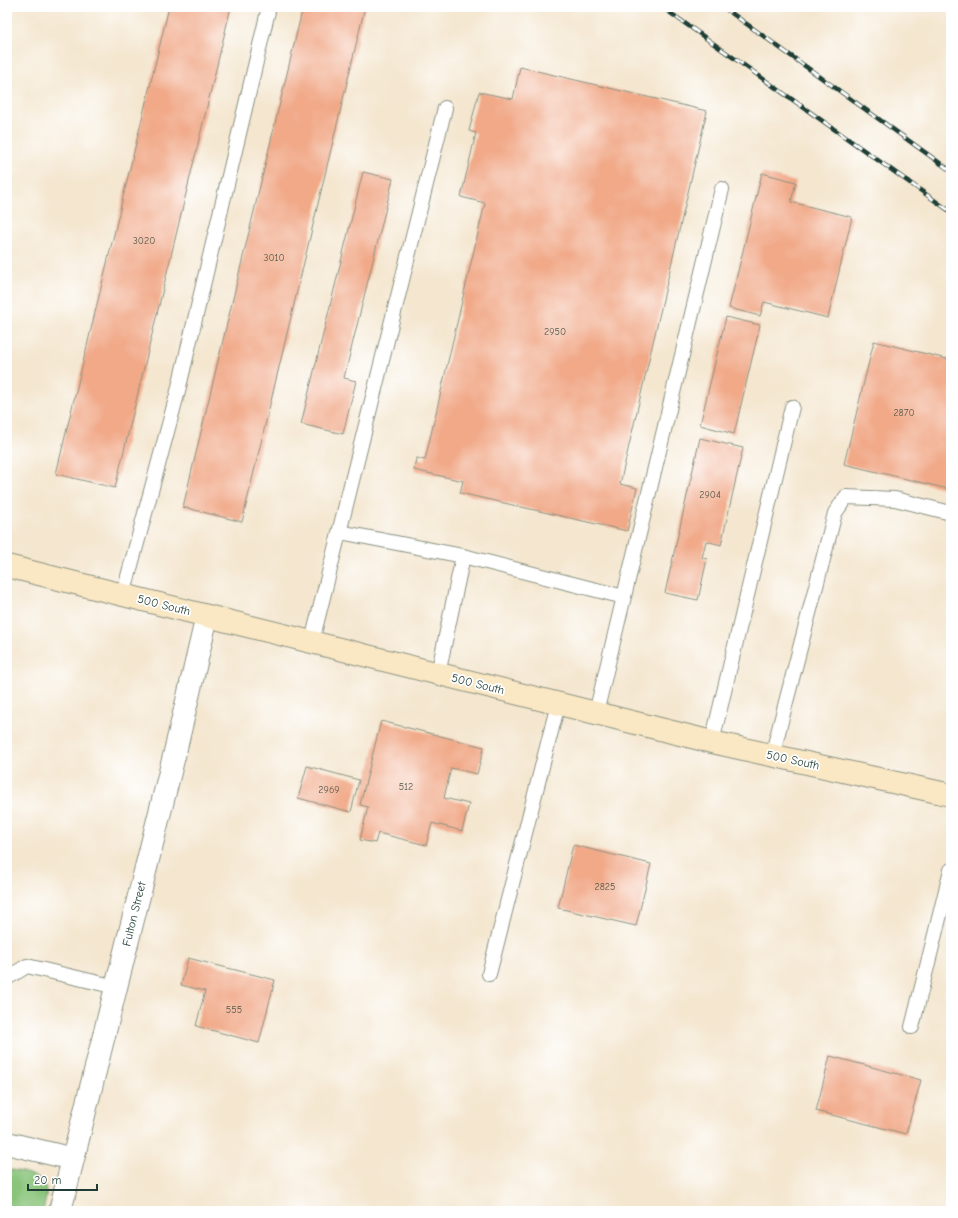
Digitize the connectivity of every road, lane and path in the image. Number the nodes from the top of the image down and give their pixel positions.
1 (270, 7) edge
2 (445, 108) dead end
3 (722, 189) dead end
4 (792, 406) dead end
5 (951, 513) edge
6 (340, 532) junction
7 (463, 556) junction
8 (7, 566) edge
9 (124, 595) junction
10 (624, 597) junction
11 (207, 616) junction
12 (312, 642) junction
13 (438, 674) junction
14 (558, 704) junction
15 (596, 713) junction
16 (712, 742) junction
17 (772, 756) junction
18 (951, 795) edge
19 (951, 870) edge
20 (489, 974) dead end
21 (7, 978) edge
22 (116, 987) junction
23 (912, 1027) dead end
24 (7, 1143) edge
25 (73, 1159) junction
26 (60, 1211) edge

1 - 9 lane
2 - 6 lane
3 - 10 lane
4 - 16 lane
5 - 17 lane
6 - 7 lane
6 - 12 lane
7 - 10 lane
7 - 13 lane
8 - 9 street, 500 South
9 - 11 street, 500 South
10 - 15 lane
11 - 12 street, 500 South
11 - 22 street, Fulton Street
12 - 13 street, 500 South
13 - 14 street, 500 South
14 - 15 street, 500 South
14 - 20 lane
15 - 16 street, 500 South
16 - 17 street, 500 South
17 - 18 street, 500 South
19 - 23 lane
21 - 22 lane
22 - 25 street, Fulton Street
24 - 25 street
25 - 26 street, Fulton Street

